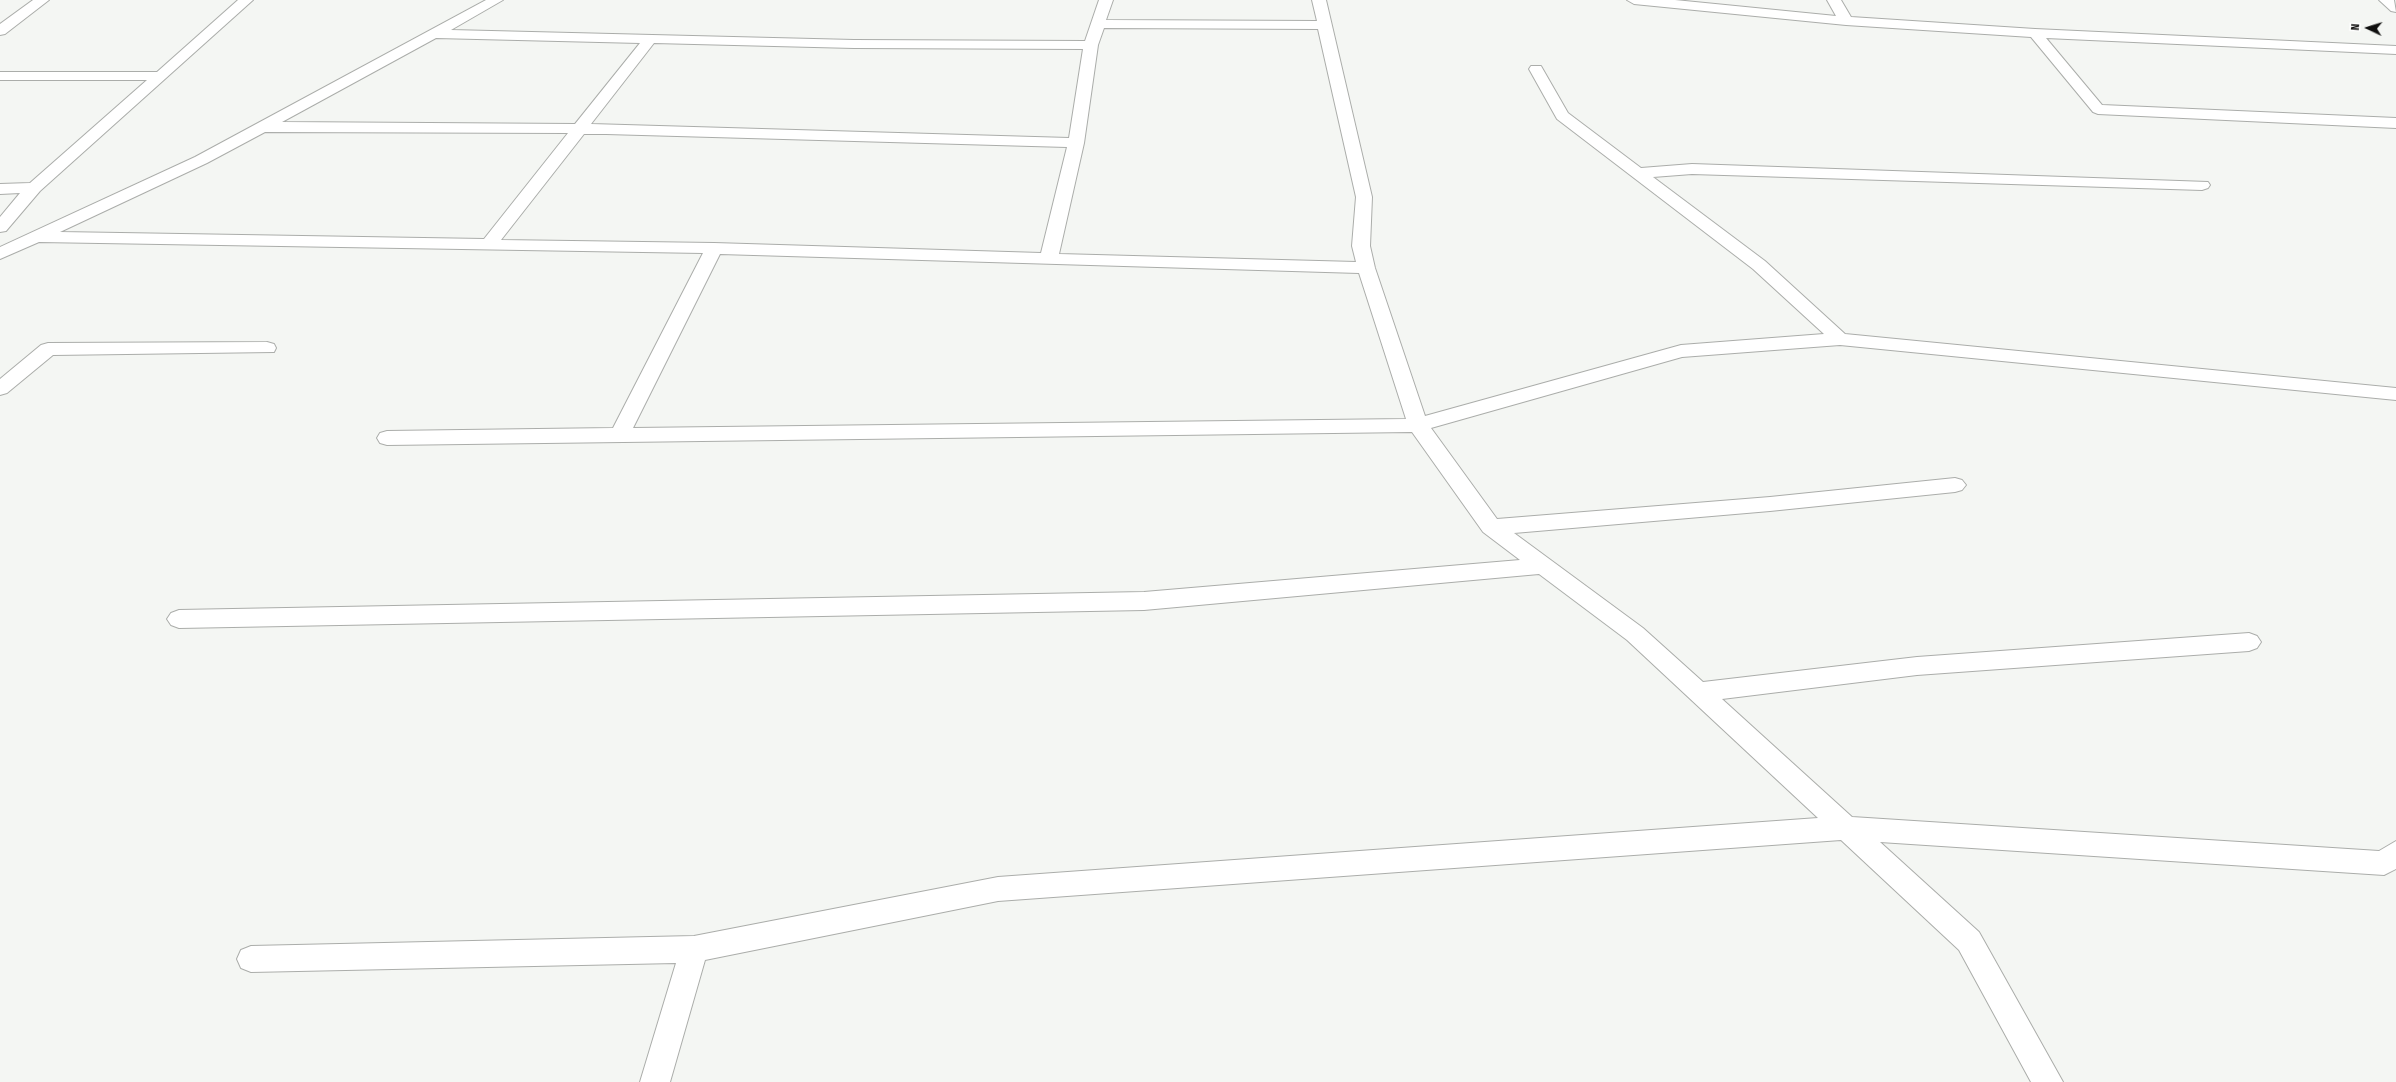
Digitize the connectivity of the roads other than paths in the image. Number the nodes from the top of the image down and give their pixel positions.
1 (42, 0) edge
2 (246, 0) edge
3 (496, 0) edge
4 (1106, 0) edge
5 (1319, 0) edge
6 (1634, 0) edge
7 (1834, 0) edge
8 (2386, 0) edge
9 (2396, 8) edge
10 (1846, 21) junction
11 (1098, 24) junction
12 (1325, 26) junction
13 (0, 31) edge
14 (2035, 33) junction
15 (434, 34) junction
16 (651, 38) junction
17 (1091, 45) junction
18 (2396, 50) edge
19 (1536, 69) dead end
20 (0, 76) edge
21 (158, 76) junction
22 (2396, 123) edge
23 (262, 127) junction
24 (580, 129) junction
25 (1076, 143) junction
26 (1637, 173) junction
27 (2202, 185) dead end
28 (34, 188) junction
29 (0, 189) edge
30 (0, 228) edge
31 (36, 237) junction
32 (489, 244) junction
33 (714, 248) junction
34 (0, 254) edge
35 (1049, 258) junction
36 (1366, 268) junction
37 (1840, 339) junction
38 (267, 348) dead end
39 (0, 390) edge
40 (2396, 394) edge
41 (1418, 425) junction
42 (619, 436) junction
43 (387, 438) dead end
44 (1955, 484) dead end
45 (1491, 527) junction
46 (1542, 566) junction
47 (179, 619) dead end
48 (2249, 642) dead end
49 (1697, 692) junction
50 (1845, 828) junction
51 (2396, 853) edge
52 (694, 949) junction
53 (251, 959) dead end
54 (655, 1082) edge
55 (2048, 1082) edge

1 - 13 street
2 - 21 street
3 - 15 street
4 - 11 street
5 - 12 street
6 - 10 street
7 - 10 street
8 - 9 street
10 - 14 street
11 - 12 street
11 - 17 street
12 - 36 street
14 - 18 street
14 - 22 street
15 - 16 street
15 - 23 street
16 - 17 street
16 - 24 street
17 - 25 street
19 - 26 street
20 - 21 street
21 - 28 street
23 - 24 street
23 - 31 street
24 - 25 street
24 - 32 street
25 - 35 street
26 - 27 street
26 - 37 street
28 - 29 street
28 - 30 street
31 - 32 street
31 - 34 street
32 - 33 street
33 - 35 street
33 - 42 street
35 - 36 street
36 - 41 street
37 - 40 street
37 - 41 street
38 - 39 street
41 - 42 street
41 - 45 street
42 - 43 street
44 - 45 street
45 - 46 street
46 - 47 street
46 - 49 street
48 - 49 street
49 - 50 street
50 - 51 street
50 - 52 street
50 - 55 street
52 - 53 street
52 - 54 street

